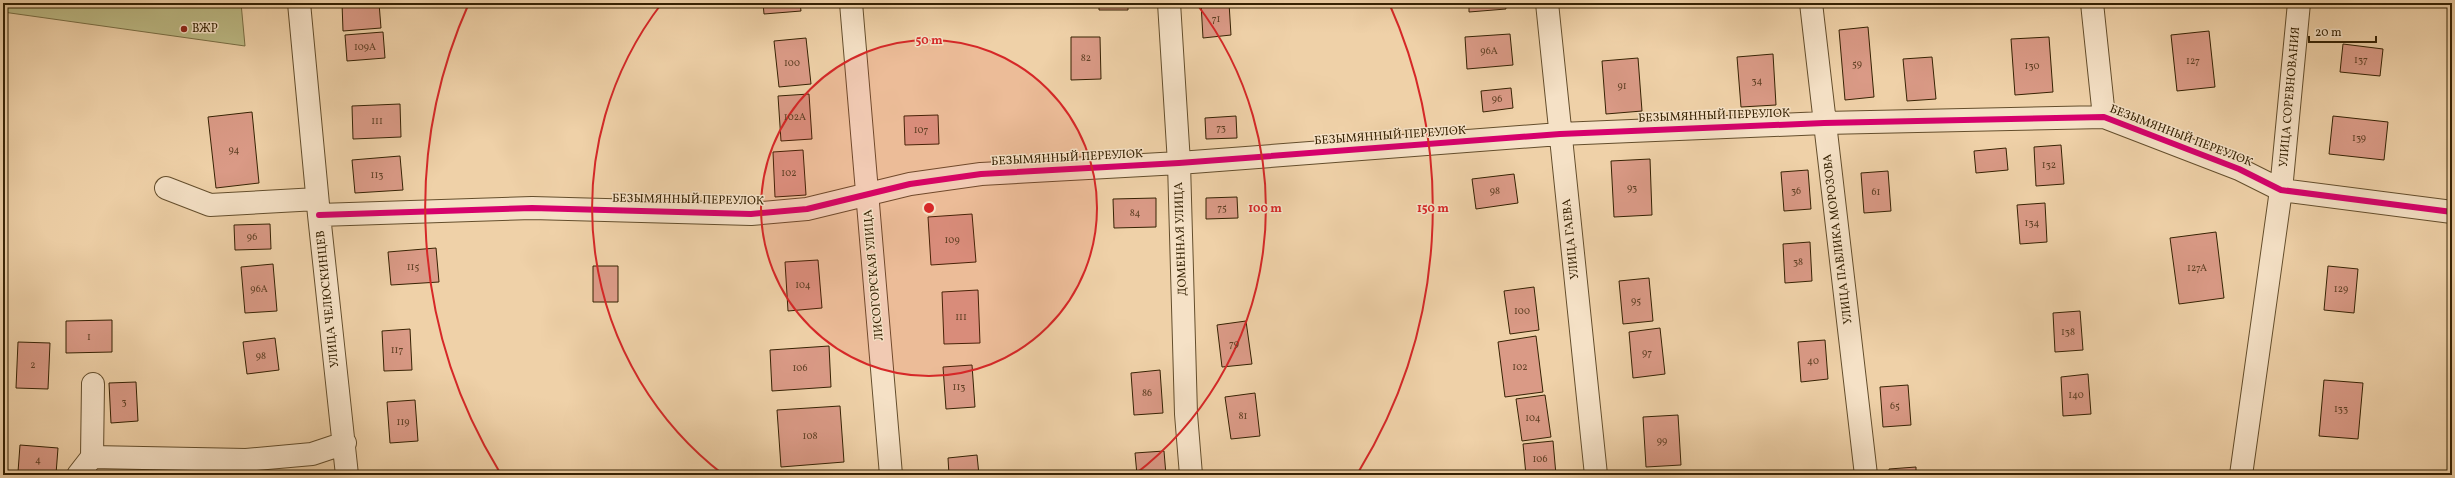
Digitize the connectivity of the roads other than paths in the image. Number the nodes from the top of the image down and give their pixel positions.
1 (299, 3) edge
2 (851, 3) edge
3 (1169, 3) edge
4 (1547, 3) edge
5 (1811, 3) edge
6 (2092, 3) edge
7 (2299, 3) edge
8 (2104, 117) junction
9 (1824, 123) junction
10 (1560, 134) junction
11 (1179, 163) junction
12 (166, 188) dead end
13 (2281, 190) junction
14 (867, 195) junction
15 (318, 207) junction
16 (2452, 212) edge
17 (93, 384) dead end
18 (344, 443) junction
19 (92, 457) junction
20 (78, 475) edge
21 (347, 475) edge
22 (891, 475) edge
23 (1192, 475) edge
24 (1596, 475) edge
25 (1866, 475) edge
26 (2241, 475) edge

1 - 15 street, УЛИЦА ЧЕЛЮСКИНЦЕВ
2 - 14 street, ЛИСОГОРСКАЯ УЛИЦА
3 - 11 street, ДОМЕННАЯ УЛИЦА
4 - 10 street, УЛИЦА ГАЕВА
5 - 9 street, УЛИЦА ПАВЛИКА МОРОЗОВА
6 - 8 street
7 - 13 street, УЛИЦА СОРЕВНОВАНИЯ
8 - 9 street, БЕЗЫМЯННЫЙ ПЕРЕУЛОК
8 - 13 street, БЕЗЫМЯННЫЙ ПЕРЕУЛОК
9 - 10 street, БЕЗЫМЯННЫЙ ПЕРЕУЛОК
9 - 25 street, УЛИЦА ПАВЛИКА МОРОЗОВА
10 - 11 street, БЕЗЫМЯННЫЙ ПЕРЕУЛОК
10 - 24 street, УЛИЦА ГАЕВА
11 - 14 street, БЕЗЫМЯННЫЙ ПЕРЕУЛОК
11 - 23 street, ДОМЕННАЯ УЛИЦА
12 - 15 street, БЕЗЫМЯННЫЙ ПЕРЕУЛОК
13 - 16 street, БЕЗЫМЯННЫЙ ПЕРЕУЛОК
13 - 26 street, УЛИЦА СОРЕВНОВАНИЯ
14 - 15 street, БЕЗЫМЯННЫЙ ПЕРЕУЛОК
14 - 22 street, ЛИСОГОРСКАЯ УЛИЦА
15 - 18 street, УЛИЦА ЧЕЛЮСКИНЦЕВ
17 - 19 street
18 - 19 street
18 - 21 street, УЛИЦА ЧЕЛЮСКИНЦЕВ
19 - 20 street

